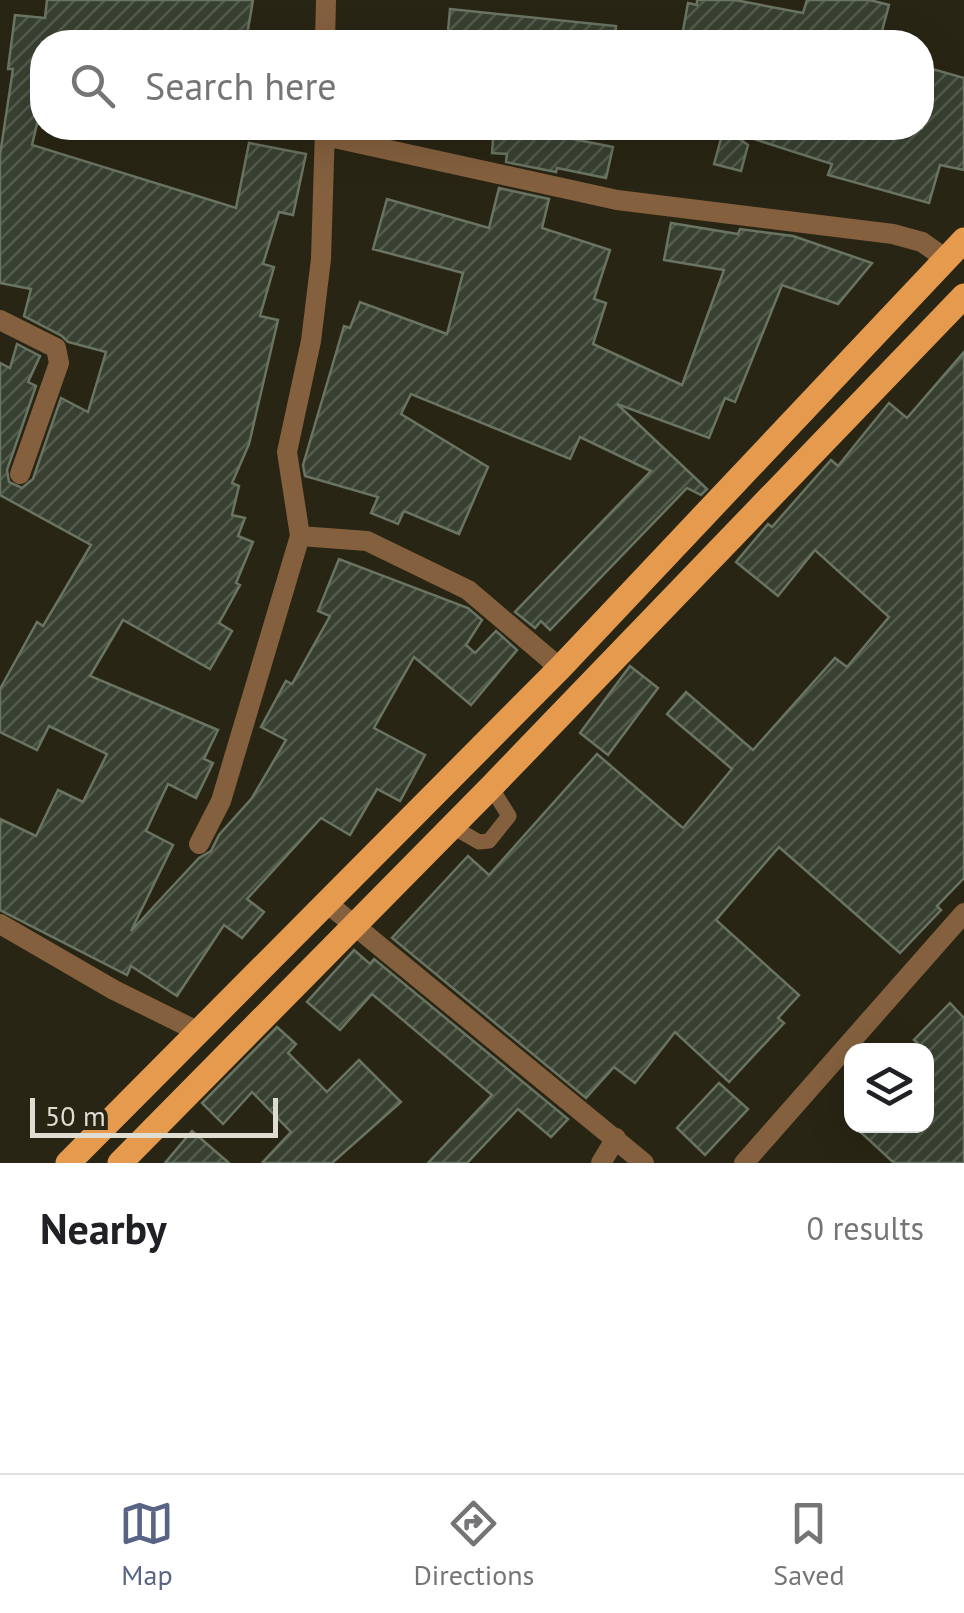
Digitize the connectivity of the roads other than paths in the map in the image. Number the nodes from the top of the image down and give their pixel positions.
1 (326, 0) edge
2 (326, 30) edge
3 (325, 140) edge
4 (359, 140) edge
5 (964, 240) edge
6 (946, 259) junction
7 (964, 296) edge
8 (0, 320) edge
9 (20, 474) dead end
10 (300, 536) junction
11 (560, 668) junction
12 (491, 787) junction
13 (452, 826) junction
14 (199, 844) dead end
15 (327, 903) junction
16 (964, 913) edge
17 (0, 924) edge
18 (353, 924) junction
19 (197, 1031) junction
20 (616, 1138) junction
21 (68, 1163) edge
22 (120, 1163) edge
23 (601, 1163) edge
24 (644, 1163) edge
25 (744, 1163) edge

1 - 2 street
3 - 10 street
4 - 6 street
5 - 6 main road
6 - 11 main road
7 - 12 main road
8 - 9 street
10 - 11 street
10 - 14 street
11 - 15 main road
12 - 13 main road
12 - 13 lane
13 - 18 main road
15 - 18 street
15 - 19 main road
16 - 25 street
17 - 19 street
18 - 20 street
18 - 22 main road
19 - 21 main road
20 - 23 street
20 - 24 street

